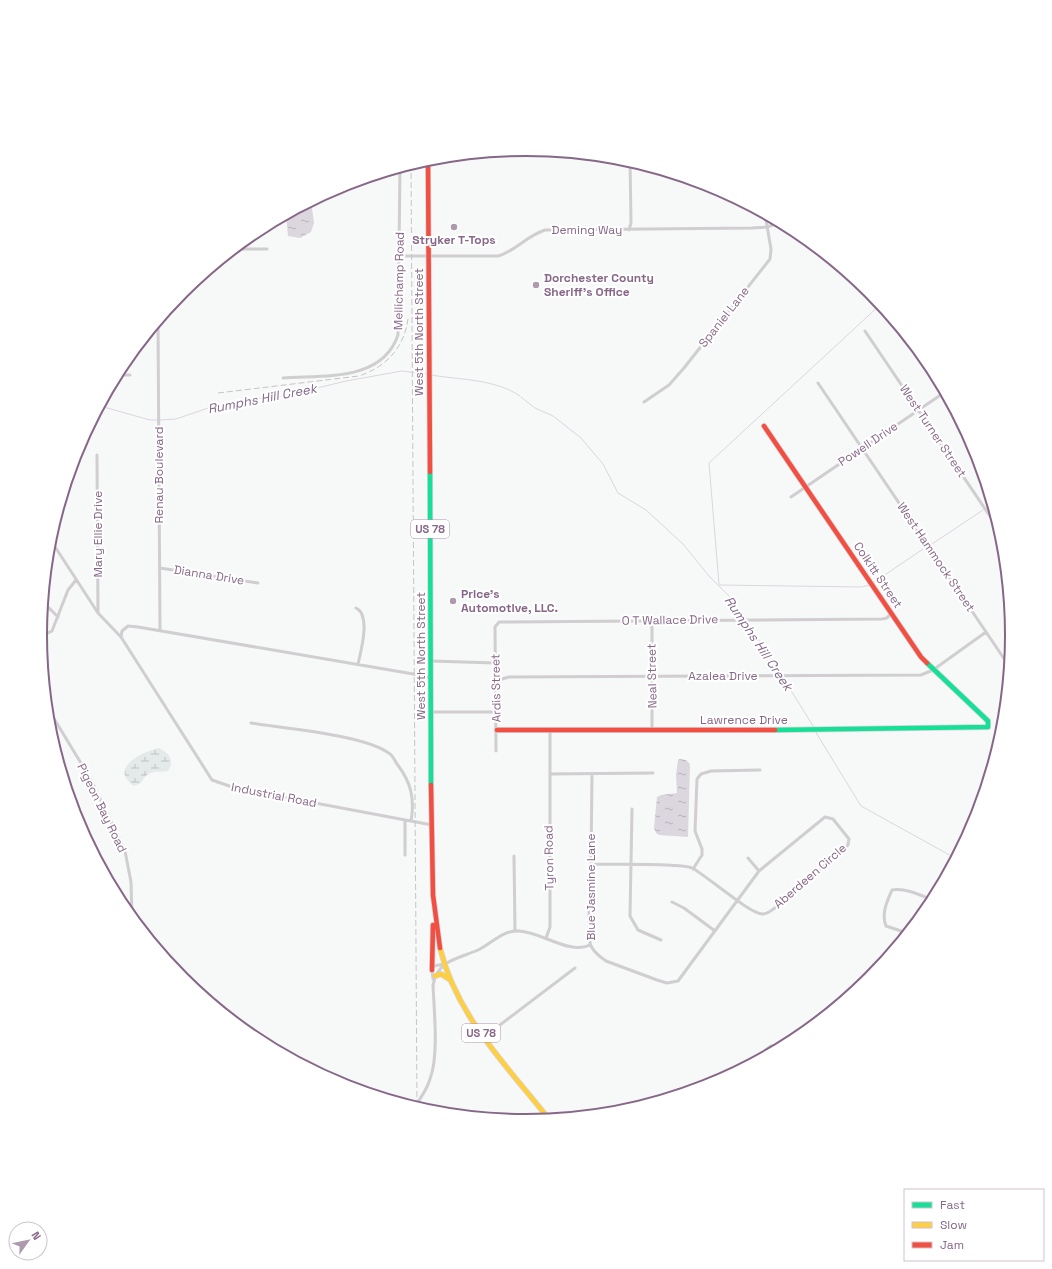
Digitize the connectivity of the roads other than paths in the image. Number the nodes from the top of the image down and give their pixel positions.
1 (428, 166) edge
2 (630, 168) edge
3 (400, 173) edge
4 (766, 220) edge
5 (774, 225) edge
6 (767, 227) junction
7 (629, 230) junction
8 (241, 249) edge
9 (267, 249) dead end
10 (399, 256) junction
11 (429, 257) junction
12 (158, 328) edge
13 (865, 331) dead end
14 (124, 375) edge
15 (130, 375) dead end
16 (283, 378) dead end
17 (818, 383) dead end
18 (941, 395) edge
19 (644, 402) dead end
20 (918, 410) junction
21 (764, 426) dead end
22 (862, 447) junction
23 (97, 455) dead end
24 (806, 486) junction
25 (791, 497) dead end
26 (990, 517) edge
27 (55, 547) edge
28 (160, 568) junction
29 (76, 580) junction
30 (258, 583) dead end
31 (48, 607) edge
32 (356, 608) dead end
33 (98, 613) junction
34 (891, 613) junction
35 (58, 617) junction
36 (650, 621) junction
37 (496, 625) joint
38 (160, 630) junction
39 (986, 632) junction
40 (47, 634) edge
41 (121, 637) junction
42 (1004, 659) edge
43 (431, 661) junction
44 (495, 663) junction
45 (358, 664) junction
46 (934, 670) junction
47 (652, 676) junction
48 (431, 679) junction
49 (495, 681) junction
50 (431, 712) junction
51 (496, 712) junction
52 (55, 720) edge
53 (251, 723) dead end
54 (989, 724) joint
55 (497, 730) junction
56 (550, 730) junction
57 (652, 730) junction
58 (496, 751) dead end
59 (760, 770) dead end
60 (653, 773) dead end
61 (592, 774) junction
62 (550, 776) junction
63 (632, 809) dead end
64 (405, 821) junction
65 (411, 821) junction
66 (432, 825) junction
67 (405, 855) dead end
68 (514, 856) dead end
69 (748, 858) dead end
70 (591, 864) junction
71 (631, 866) junction
72 (693, 869) junction
73 (758, 871) junction
74 (926, 898) edge
75 (737, 900) junction
76 (672, 902) dead end
77 (132, 906) edge
78 (434, 922) junction
79 (515, 931) junction
80 (715, 931) junction
81 (902, 931) edge
82 (546, 938) junction
83 (661, 940) dead end
84 (590, 945) junction
85 (444, 964) junction
86 (575, 968) dead end
87 (432, 970) junction
88 (435, 976) junction
89 (449, 978) junction
90 (433, 986) junction
91 (484, 1037) junction
92 (418, 1101) edge
93 (544, 1113) edge

1 - 11 main road, West 5th North Street / US 78
2 - 7 street
3 - 10 street, Mellichamp Road
4 - 6 street, Spaniel Lane
5 - 6 street, Deming Way
6 - 7 street, Deming Way
6 - 19 street, Spaniel Lane
7 - 11 street, Deming Way
8 - 9 street
10 - 11 street, Deming Way
10 - 16 street, Mellichamp Road
11 - 43 main road, West 5th North Street / US 78
12 - 28 street, Renau Boulevard
13 - 20 street, West Turner Street
14 - 15 street
17 - 22 street, West Hammock Street
18 - 20 street, Powell Drive
20 - 22 street, Powell Drive
20 - 26 street, West Turner Street
21 - 24 main road, Colkitt Street
22 - 24 street, Powell Drive
22 - 39 street, West Hammock Street
23 - 33 street, Mary Ellie Drive
24 - 25 street, Powell Drive
24 - 34 main road, Colkitt Street
27 - 29 street, Industrial Road
28 - 30 street, Dianna Drive
28 - 38 street, Renau Boulevard
29 - 33 street, Industrial Road
29 - 35 street
31 - 35 street
32 - 45 street
33 - 41 street, Industrial Road
34 - 36 street, O T Wallace Drive
34 - 46 main road, Colkitt Street
35 - 40 street
36 - 37 street, O T Wallace Drive
36 - 47 street, Neal Street
37 - 44 street, Ardis Street
38 - 41 street
38 - 45 street
39 - 42 street, West Hammock Street
39 - 46 street, Azalea Drive
41 - 64 street, Industrial Road
43 - 44 street
43 - 48 main road, West 5th North Street / US 78
44 - 49 street, Ardis Street
45 - 48 street
46 - 47 street, Azalea Drive
46 - 54 main road, Colkitt Street
47 - 49 street, Azalea Drive
47 - 57 street, Neal Street
48 - 50 main road, West 5th North Street / US 78
49 - 51 street, Ardis Street
50 - 51 street
50 - 66 main road, West 5th North Street / US 78
51 - 55 street, Ardis Street
52 - 77 street, Pigeon Bay Road
53 - 65 street
54 - 57 main road, Lawrence Drive
55 - 56 main road, Lawrence Drive
55 - 58 street, Ardis Street
56 - 57 main road, Lawrence Drive
56 - 62 street, Tyron Road
59 - 72 street
60 - 61 street
61 - 62 street
61 - 70 street, Blue Jasmine Lane
62 - 82 street, Tyron Road
63 - 71 street
64 - 65 street, Industrial Road
64 - 67 street
65 - 66 street, Industrial Road
66 - 78 main road, West 5th North Street / US 78
68 - 79 street
69 - 73 street
70 - 71 street
70 - 84 street, Blue Jasmine Lane
71 - 72 street
71 - 83 street
72 - 75 street
73 - 75 street, Aberdeen Circle
73 - 75 street, Aberdeen Circle
74 - 81 street
75 - 80 street, Blue Jasmine Lane
76 - 80 street
78 - 85 main road, West 5th North Street / US 78
78 - 87 main road
79 - 82 street
79 - 85 street
80 - 84 street, Blue Jasmine Lane
82 - 84 street
85 - 87 street
85 - 88 street
85 - 89 main road, West 5th North Street / US 78
86 - 91 street
87 - 90 street
88 - 89 main road
88 - 90 street
89 - 91 main road, West 5th North Street / US 78
90 - 92 street
91 - 93 main road, West 5th North Street / US 78

